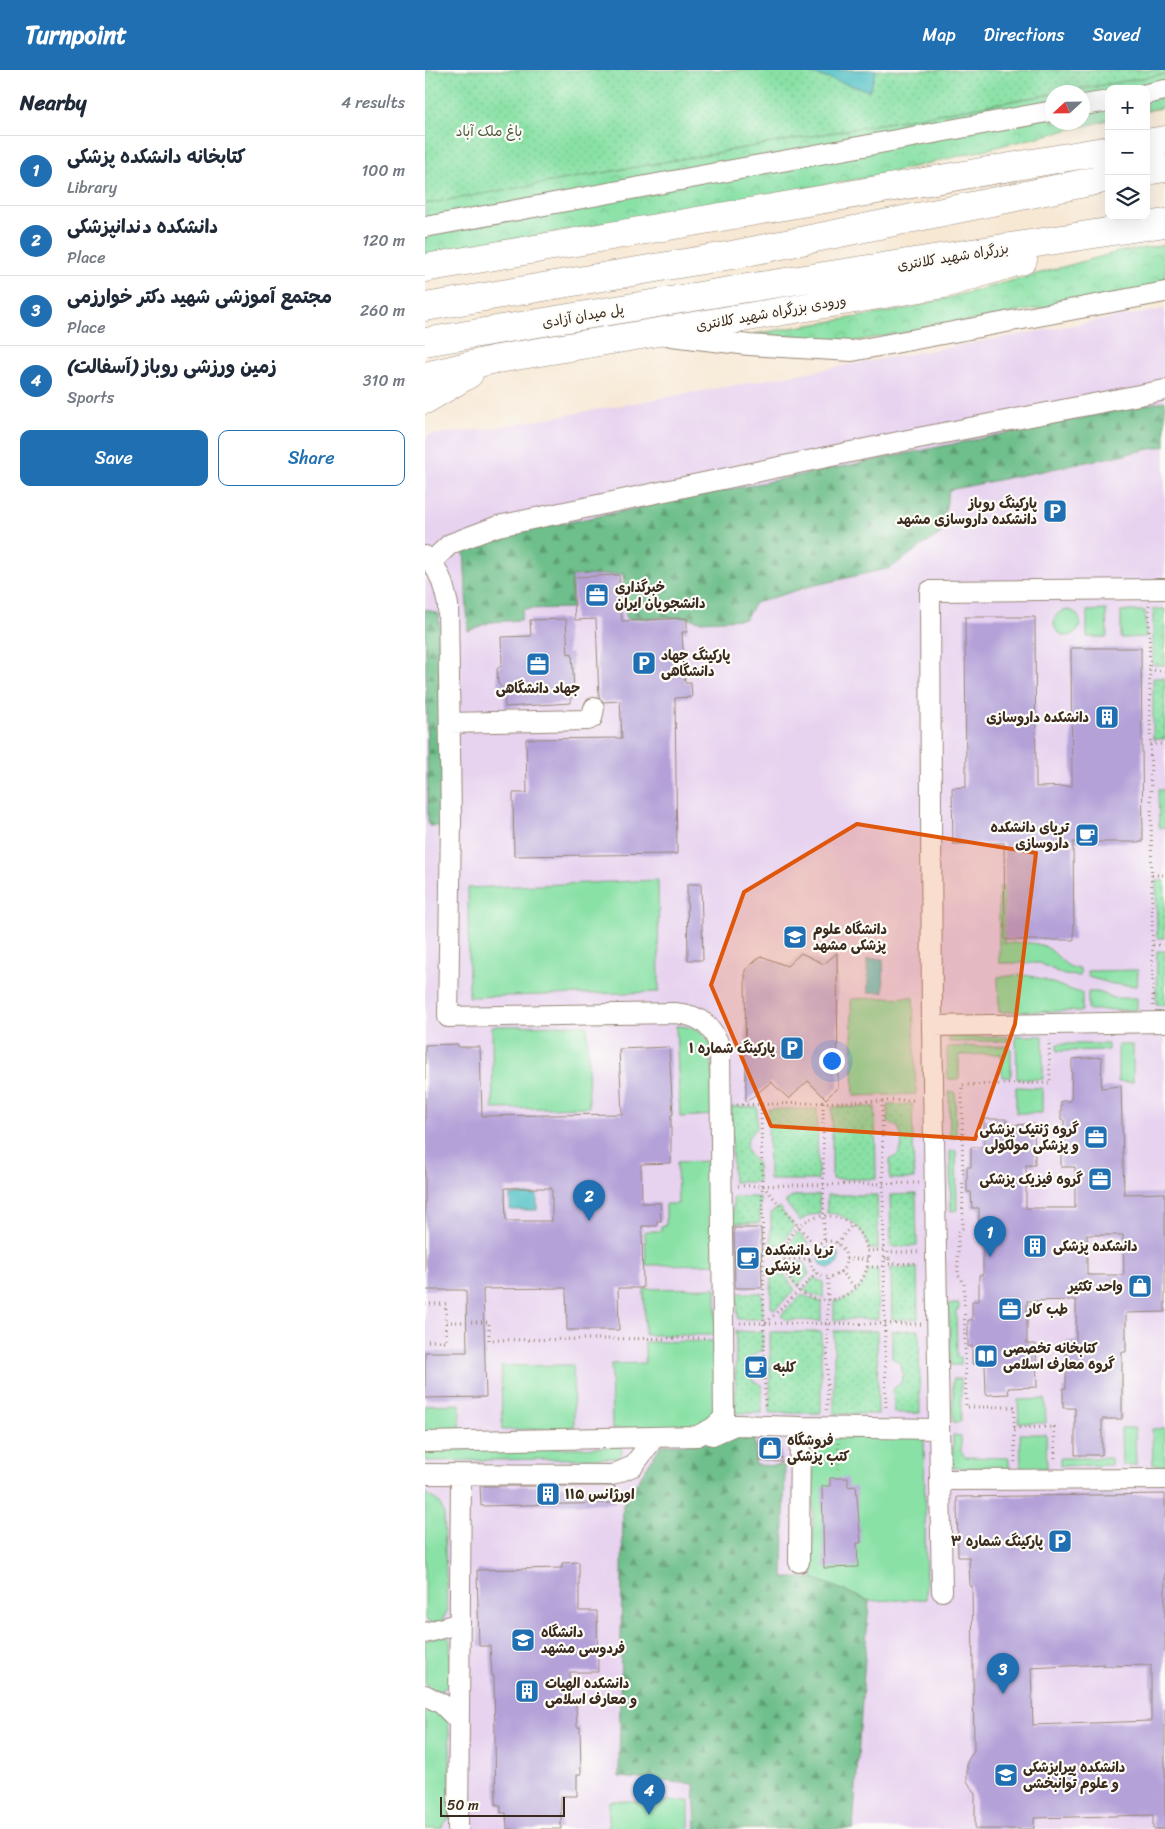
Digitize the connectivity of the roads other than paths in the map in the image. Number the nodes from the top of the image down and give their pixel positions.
1 (1165, 90) edge
2 (1150, 93) edge
3 (1105, 102) edge
4 (1090, 104) edge
5 (1045, 112) edge
6 (1165, 140) edge
7 (1150, 143) edge
8 (1105, 151) edge
9 (1165, 168) edge
10 (1150, 171) edge
11 (1105, 179) edge
12 (1164, 224) edge
13 (425, 227) edge
14 (1113, 232) junction
15 (427, 270) edge
16 (741, 289) joint
17 (1165, 292) edge
18 (425, 307) edge
19 (649, 334) junction
20 (425, 342) edge
21 (492, 360) junction
22 (432, 367) edge
23 (1165, 390) edge
24 (425, 400) edge
25 (429, 559) edge
26 (1157, 589) edge
27 (594, 708) dead end
28 (450, 723) junction
29 (1159, 1017) edge
30 (932, 1026) junction
31 (729, 1421) junction
32 (800, 1427) junction
33 (939, 1429) junction
34 (655, 1438) junction
35 (425, 1442) edge
36 (425, 1474) edge
37 (461, 1475) junction
38 (1165, 1479) edge
39 (940, 1484) junction
40 (1165, 1487) edge
41 (799, 1562) dead end
42 (942, 1591) dead end
43 (460, 1623) junction
44 (425, 1633) edge
45 (425, 1695) edge
46 (459, 1721) junction
47 (458, 1829) edge

1 - 2 street
3 - 4 street
5 - 13 street
6 - 7 highway
8 - 15 highway
9 - 10 highway
11 - 18 highway
12 - 14 highway, بزرگراه شهید کلانتری
14 - 16 highway, بزرگراه شهید کلانتری
14 - 19 highway, ورودی بزرگراه شهید کلانتری
16 - 20 highway, پل میدان آزادی
17 - 19 street
19 - 21 highway, ورودی بزرگراه شهید کلانتری
21 - 22 highway, ورودی بزرگراه شهید کلانتری
21 - 24 highway
23 - 25 street
25 - 28 street
26 - 30 street
27 - 28 street
28 - 31 street
29 - 30 street
30 - 33 street
31 - 32 street
31 - 34 street
32 - 33 street
32 - 41 street
33 - 39 street
34 - 35 street
34 - 37 street
36 - 37 street
37 - 43 street
38 - 39 street
39 - 40 street
39 - 42 street
43 - 44 street
43 - 46 street
45 - 46 street
46 - 47 street

